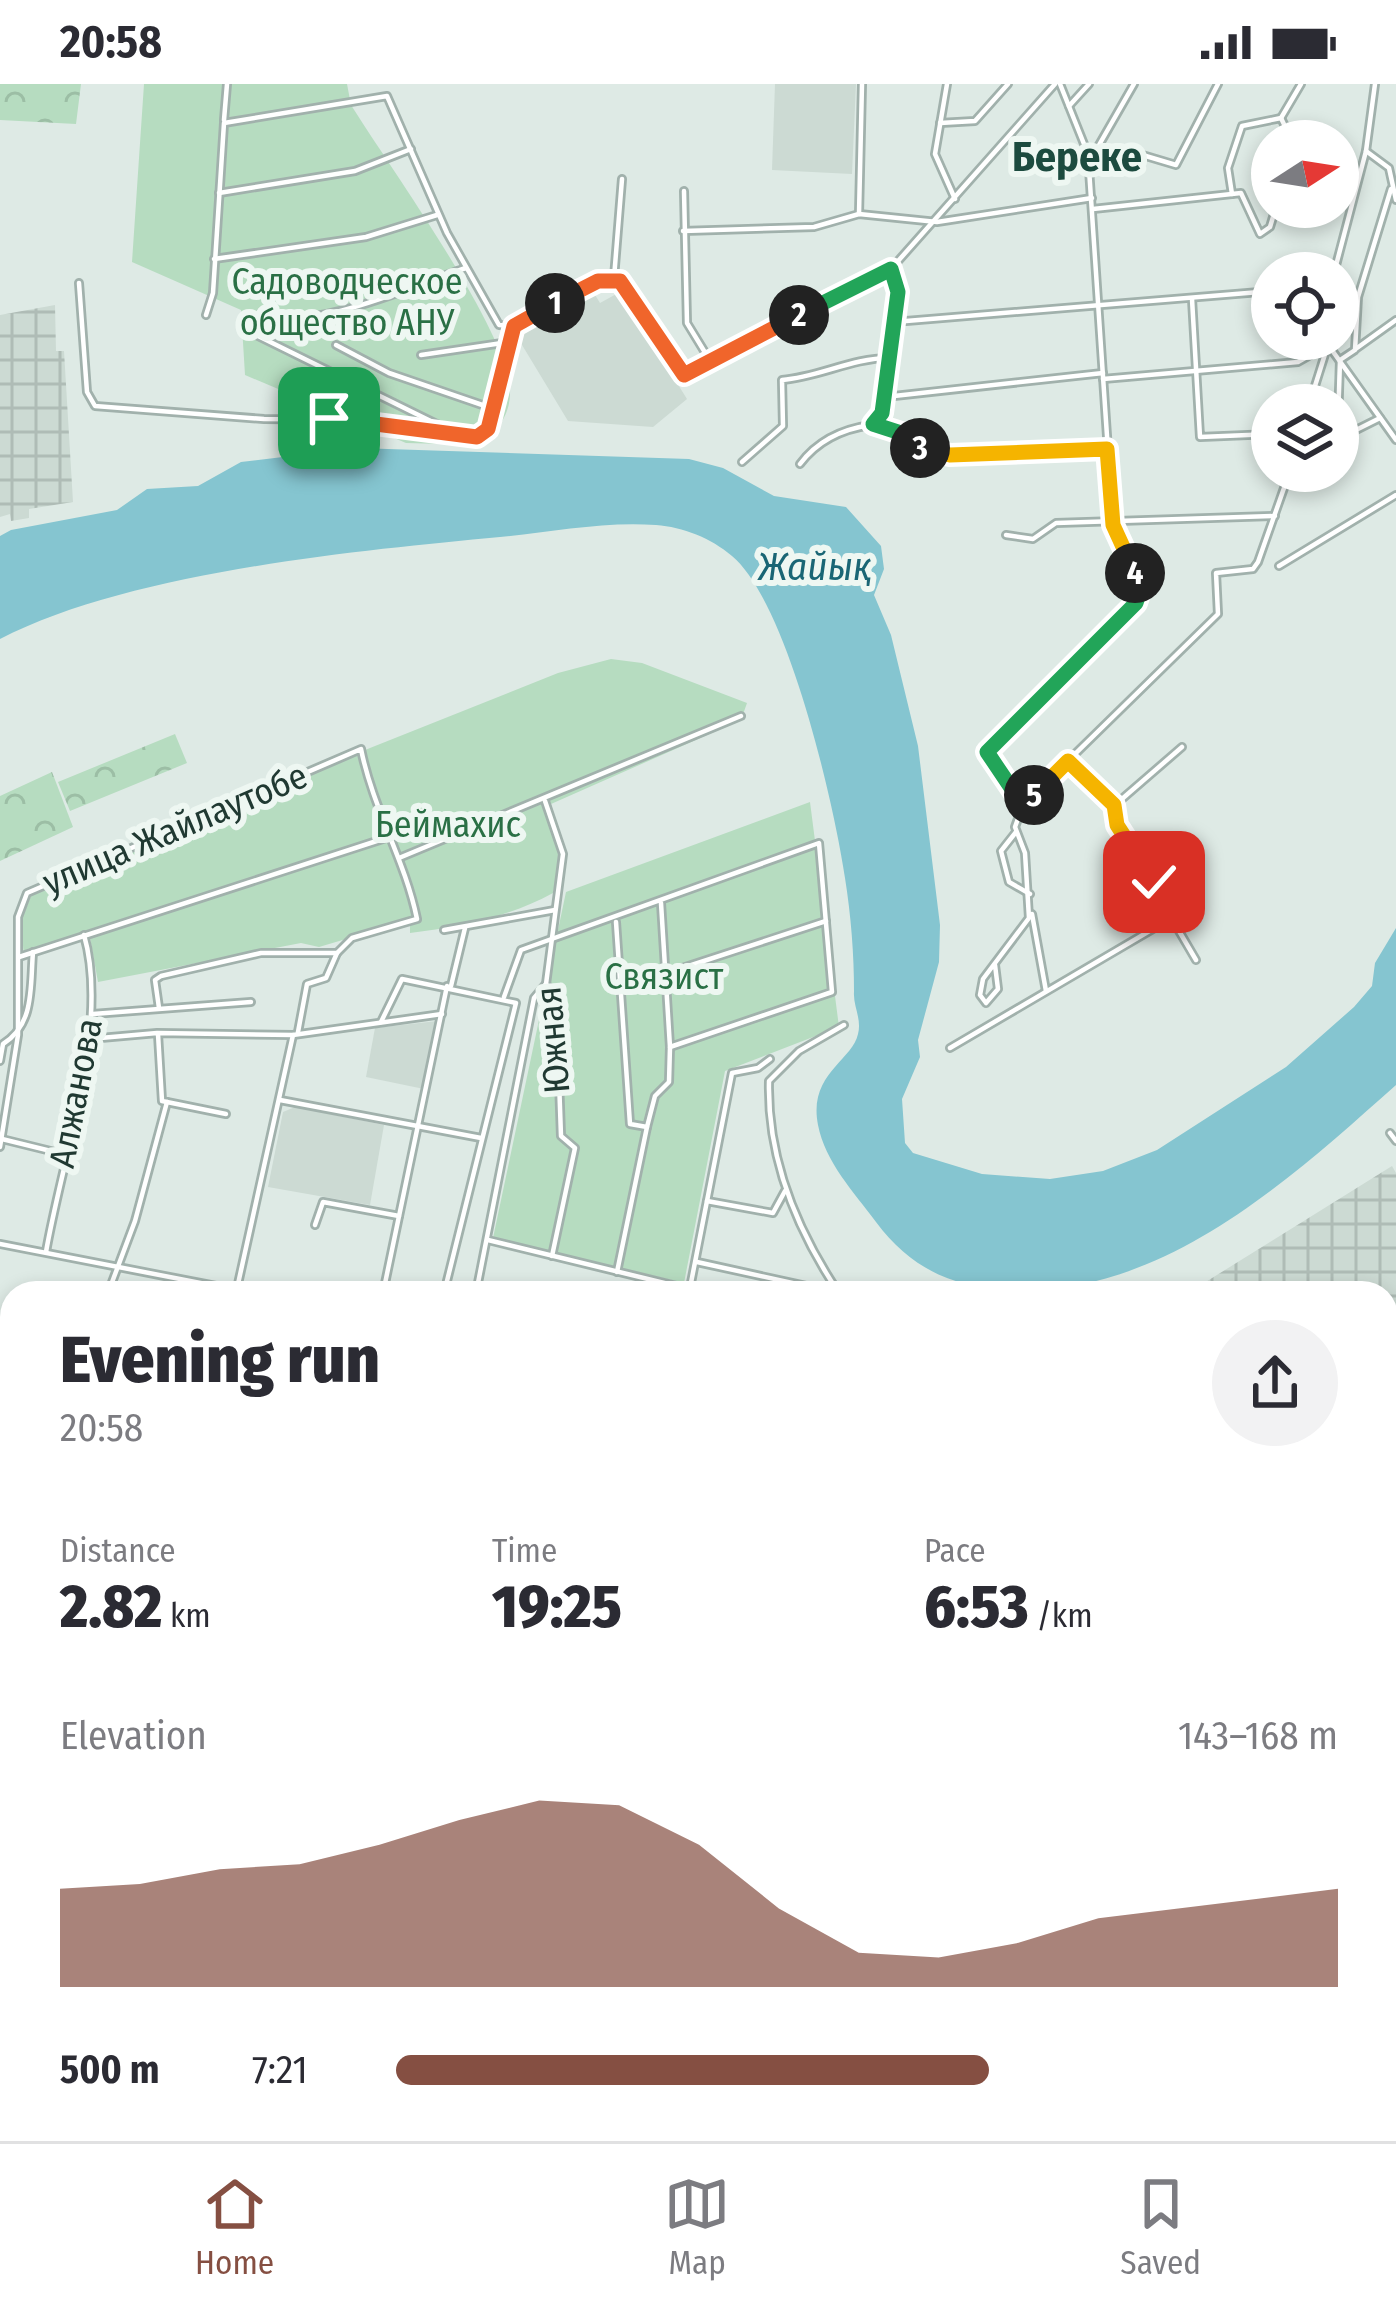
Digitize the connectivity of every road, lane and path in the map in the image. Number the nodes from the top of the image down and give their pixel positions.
1 (227, 84) edge
2 (862, 84) edge
3 (947, 84) edge
4 (1008, 84) edge
5 (1058, 84) edge
6 (1089, 84) edge
7 (1134, 84) edge
8 (1218, 84) edge
9 (1301, 84) edge
10 (1375, 84) edge
11 (1069, 106) junction
12 (1281, 118) joint
13 (224, 123) junction
14 (940, 123) junction
15 (411, 149) junction
16 (1366, 151) junction
17 (1092, 153) junction
18 (622, 179) dead end
19 (1390, 189) junction
20 (684, 191) dead end
21 (218, 193) junction
22 (1232, 194) junction
23 (1092, 198) junction
24 (1396, 200) edge
25 (956, 201) junction
26 (1093, 209) junction
27 (859, 214) junction
28 (438, 215) junction
29 (1251, 215) edge
30 (937, 223) junction
31 (683, 230) junction
32 (1340, 252) edge
33 (214, 259) junction
34 (466, 268) junction
35 (891, 269) junction
36 (614, 278) junction
37 (79, 283) dead end
38 (1251, 293) edge
39 (1359, 294) edge
40 (1192, 298) junction
41 (1102, 306) junction
42 (206, 315) dead end
43 (1396, 320) edge
44 (894, 322) junction
45 (514, 326) junction
46 (508, 342) junction
47 (336, 345) dead end
48 (1359, 347) edge
49 (421, 355) dead end
50 (889, 358) junction
51 (710, 360) junction
52 (1301, 360) edge
53 (1340, 361) joint
54 (1194, 371) junction
55 (1103, 376) junction
56 (1339, 384) edge
57 (885, 397) junction
58 (494, 409) junction
59 (1396, 416) edge
60 (1382, 421) junction
61 (873, 424) junction
62 (1359, 430) edge
63 (1251, 435) edge
64 (464, 436) junction
65 (1396, 440) edge
66 (1107, 449) junction
67 (742, 462) dead end
68 (800, 464) dead end
69 (1283, 492) edge
70 (1396, 495) edge
71 (1275, 516) junction
72 (1113, 525) junction
73 (1006, 535) dead end
74 (1279, 566) dead end
75 (741, 716) dead end
76 (1182, 747) dead end
77 (1068, 761) junction
78 (544, 801) junction
79 (1026, 801) junction
80 (1114, 805) junction
81 (1016, 832) junction
82 (389, 837) junction
83 (399, 858) junction
84 (1030, 894) junction
85 (661, 903) junction
86 (1031, 908) junction
87 (555, 910) junction
88 (1170, 919) junction
89 (616, 920) junction
90 (826, 922) junction
91 (465, 928) junction
92 (444, 930) dead end
93 (84, 934) junction
94 (548, 941) junction
95 (33, 952) junction
96 (337, 952) junction
97 (20, 957) junction
98 (1196, 960) dead end
99 (995, 965) junction
100 (667, 973) junction
101 (546, 984) junction
102 (449, 986) junction
103 (1047, 992) junction
104 (506, 998) junction
105 (251, 1002) dead end
106 (159, 1007) junction
107 (92, 1014) junction
108 (442, 1014) junction
109 (382, 1022) junction
110 (844, 1025) dead end
111 (158, 1033) junction
112 (295, 1034) junction
113 (18, 1035) junction
114 (88, 1039) junction
115 (670, 1047) junction
116 (950, 1048) dead end
117 (770, 1059) dead end
118 (0, 1061) edge
119 (280, 1100) junction
120 (167, 1102) junction
121 (226, 1114) dead end
122 (419, 1124) junction
123 (646, 1127) junction
124 (1390, 1133) dead end
125 (482, 1138) junction
126 (1396, 1141) edge
127 (1, 1143) edge
128 (63, 1154) junction
129 (787, 1190) junction
130 (707, 1201) junction
131 (399, 1216) junction
132 (315, 1225) dead end
133 (488, 1240) junction
134 (0, 1244) edge
135 (46, 1252) junction
136 (552, 1256) junction
137 (695, 1261) junction
138 (116, 1267) junction
139 (617, 1272) junction
140 (112, 1281) edge
141 (184, 1281) edge
142 (239, 1281) edge
143 (385, 1281) edge
144 (447, 1281) edge
145 (479, 1281) edge
146 (651, 1281) edge
147 (691, 1281) edge
148 (785, 1281) edge
149 (832, 1281) edge

1 - 13 street
2 - 27 street
3 - 14 street
4 - 14 street
5 - 11 street
5 - 25 street
6 - 11 street
7 - 17 street
8 - 17 street
9 - 12 street
10 - 16 street
11 - 17 street
12 - 22 street
13 - 15 street
13 - 21 street
14 - 25 street
15 - 21 street
15 - 28 street
16 - 19 street
16 - 32 street
17 - 23 street
18 - 36 street
19 - 24 street
19 - 39 street
20 - 31 street
21 - 33 street
22 - 26 street
22 - 29 street
23 - 26 street
23 - 30 street
25 - 30 street
26 - 41 street
27 - 30 street
27 - 31 street
28 - 33 street
28 - 34 street
30 - 35 street
31 - 51 street
33 - 42 street
34 - 45 street
34 - 64 street
35 - 44 street
35 - 51 street
36 - 45 street
36 - 51 street
37 - 64 street
38 - 40 street
40 - 41 street
40 - 54 street
41 - 44 street
41 - 55 street
43 - 48 street
44 - 50 street
45 - 46 street
46 - 49 street
46 - 58 street
47 - 58 street
50 - 57 street
50 - 67 street
52 - 54 street
53 - 56 street
53 - 60 street
54 - 55 street
54 - 63 street
55 - 57 street
55 - 66 street
57 - 61 street
58 - 64 street
59 - 60 street
60 - 62 street
60 - 65 street
61 - 66 street
61 - 68 street
66 - 72 street
69 - 71 street
70 - 74 street
71 - 72 street
71 - 77 street
72 - 73 street
72 - 79 street
75 - 78 street
76 - 80 street
77 - 79 street
77 - 80 street
78 - 83 street
78 - 87 street, Южная
79 - 81 street
80 - 88 street
81 - 84 street
81 - 84 street
82 - 83 street
82 - 93 street
82 - 97 street, улица Жайлаутобе
83 - 96 street
84 - 86 street
85 - 89 street
85 - 90 street
85 - 100 street
86 - 99 street
86 - 103 street
87 - 91 street
87 - 94 street, Южная
88 - 98 street
88 - 103 street
89 - 94 street
89 - 123 street
90 - 100 street
90 - 115 street
91 - 92 street
91 - 102 street
93 - 95 street
93 - 107 street, Алжанова
94 - 101 street, Южная
94 - 104 street
95 - 97 street
95 - 113 street
96 - 106 street
96 - 112 street
97 - 113 street, улица Жайлаутобе
99 - 99 street
100 - 115 street
101 - 133 street
101 - 136 street, Южная
102 - 104 street
102 - 108 street
102 - 109 street
103 - 116 street
104 - 125 street
105 - 106 street
106 - 107 street
107 - 114 street, Алжанова
108 - 109 street
108 - 122 street
109 - 112 street
110 - 129 street
111 - 112 street
111 - 114 street
111 - 120 street
112 - 119 street
113 - 118 street
113 - 127 street, улица Жайлаутобе
114 - 128 street, Алжанова
115 - 123 street
117 - 130 street
119 - 122 street
119 - 142 street
120 - 121 street
120 - 138 street
122 - 125 street
122 - 131 street
123 - 139 street
124 - 126 street
125 - 144 street
127 - 128 street
128 - 135 street, Алжанова
129 - 130 street
129 - 149 street
130 - 137 street
131 - 132 street
131 - 143 street
133 - 136 street
133 - 145 street
134 - 135 street
135 - 138 street
136 - 139 street
137 - 147 street
137 - 148 street
138 - 140 street
138 - 141 street
139 - 146 street

